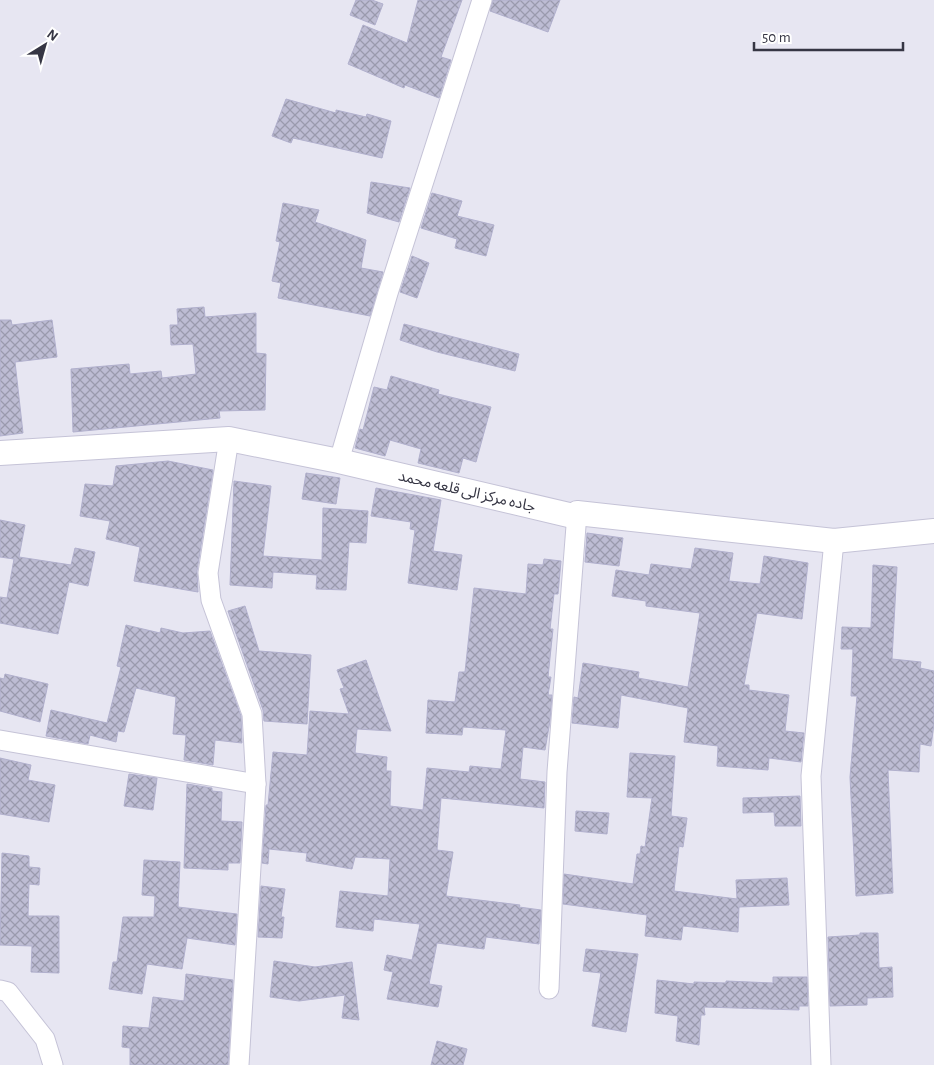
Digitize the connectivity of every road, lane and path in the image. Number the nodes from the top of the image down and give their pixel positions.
1 (482, 0) edge
2 (229, 440) junction
3 (0, 453) edge
4 (339, 461) junction
5 (577, 513) junction
6 (934, 531) edge
7 (834, 541) junction
8 (0, 740) edge
9 (256, 784) junction
10 (549, 989) dead end
11 (0, 990) edge
12 (52, 1065) edge
13 (239, 1065) edge
14 (820, 1065) edge

1 - 4 street
2 - 3 street, جاده مرکز الی قلعه محمد
2 - 4 street, جاده مرکز الی قلعه محمد
2 - 9 street
4 - 5 street, جاده مرکز الی قلعه محمد
5 - 7 street, جاده مرکز الی قلعه محمد
5 - 10 street
6 - 7 street, جاده مرکز الی قلعه محمد
7 - 14 street
8 - 9 street
9 - 13 street
11 - 12 street

